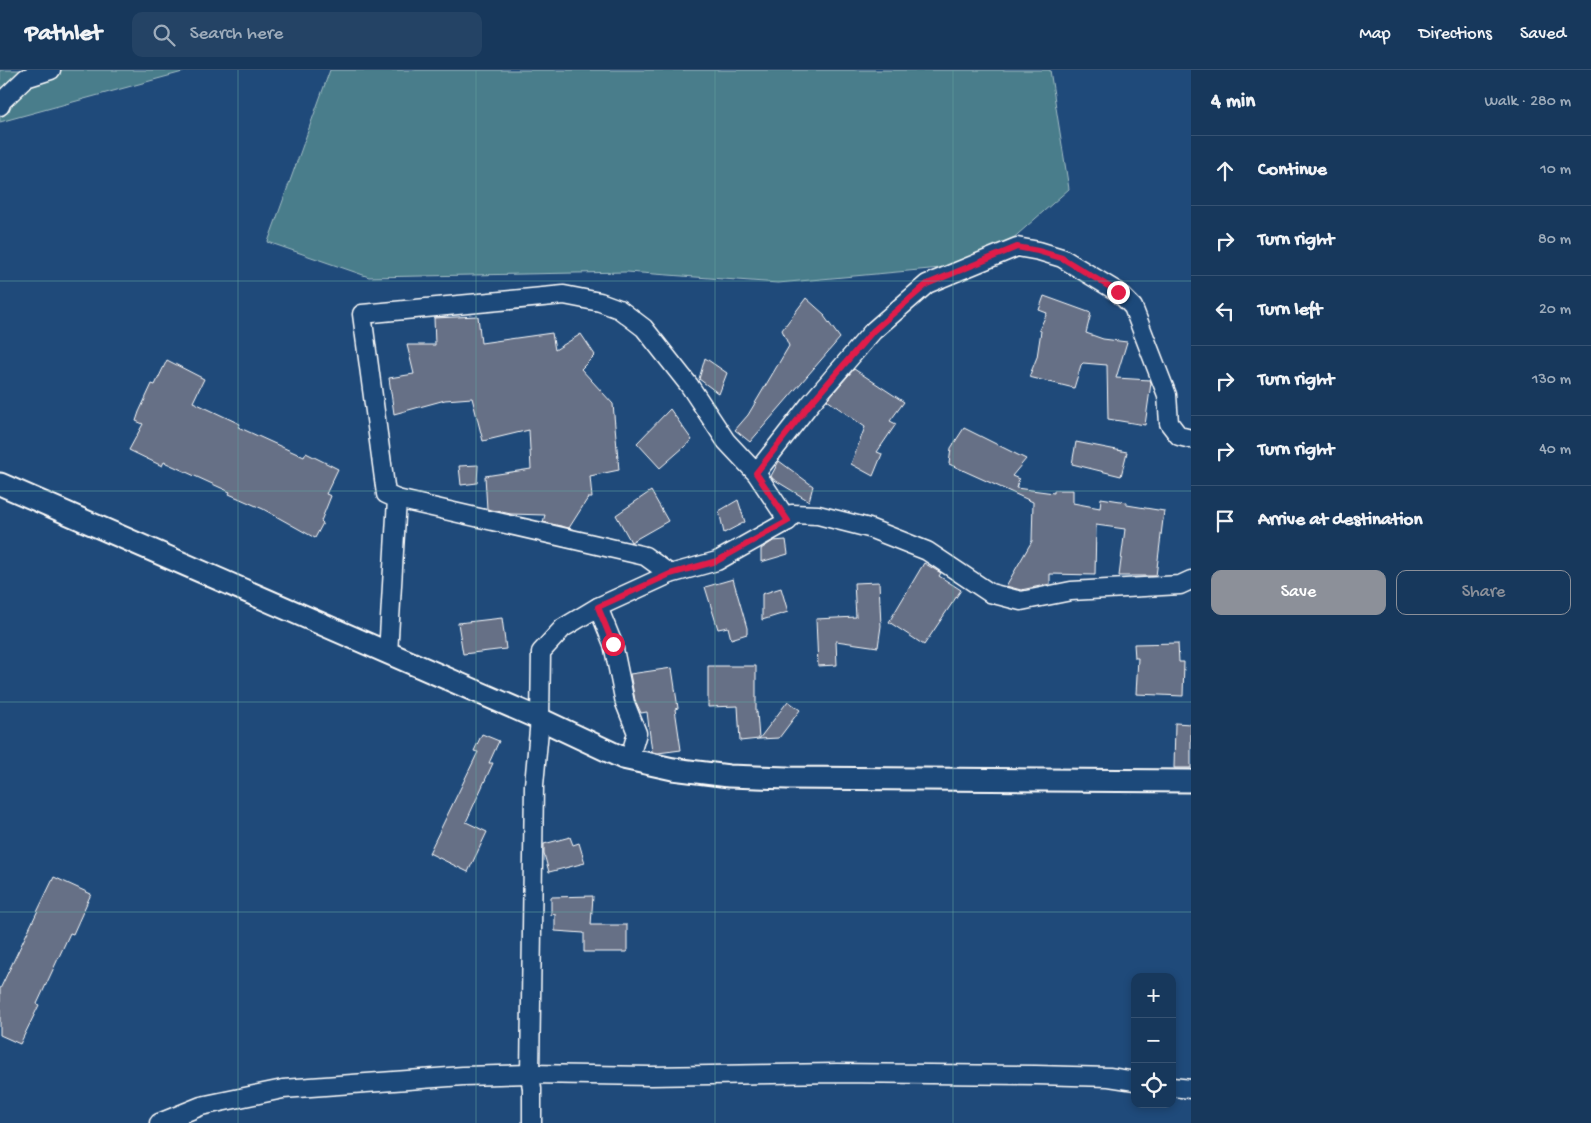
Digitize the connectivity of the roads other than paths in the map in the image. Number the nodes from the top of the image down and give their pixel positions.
1 (51, 70) edge
2 (0, 106) edge
3 (1191, 440) edge
4 (756, 473) junction
5 (0, 484) edge
6 (396, 499) junction
7 (788, 521) junction
8 (670, 574) junction
9 (1191, 580) edge
10 (598, 607) junction
11 (388, 654) junction
12 (540, 720) junction
13 (629, 760) junction
14 (1191, 781) edge
15 (1131, 1080) edge
16 (531, 1082) junction
17 (1176, 1087) edge
18 (1191, 1089) edge
19 (159, 1123) edge
20 (532, 1123) edge

1 - 2 street
3 - 4 street
4 - 6 street
4 - 7 street
5 - 11 street
6 - 8 street
6 - 11 street
7 - 8 street
7 - 9 street
8 - 10 street
10 - 12 street
10 - 13 street
11 - 12 street
12 - 13 street
12 - 16 street
13 - 14 street
15 - 16 street
16 - 19 street
16 - 20 street
17 - 18 street

